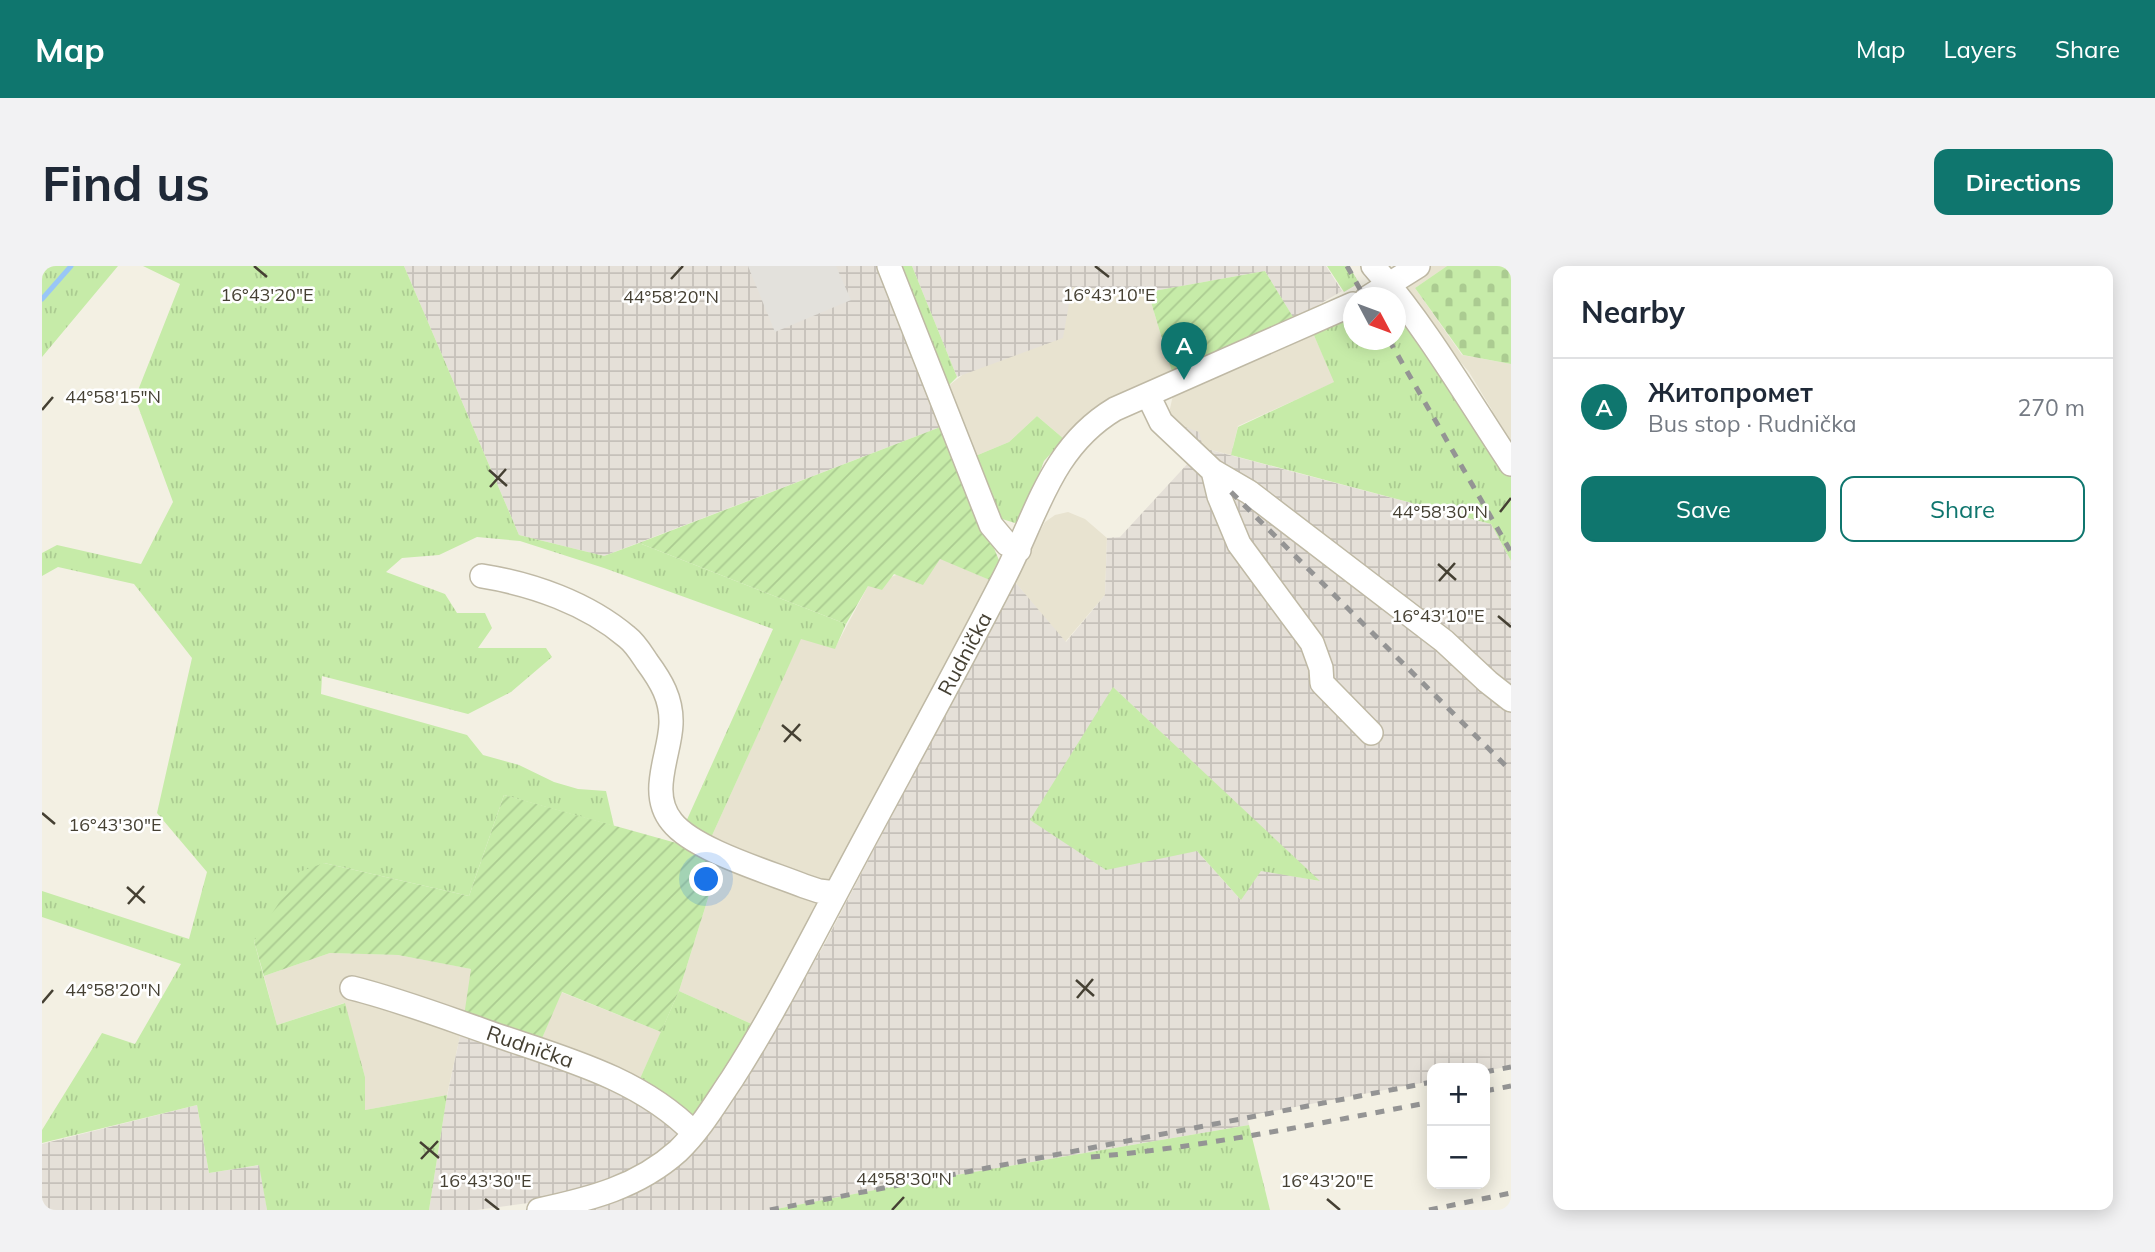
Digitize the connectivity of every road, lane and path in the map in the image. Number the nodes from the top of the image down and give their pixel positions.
1 (889, 266) edge
2 (1373, 266) edge
3 (1418, 266) edge
4 (1389, 285) junction
5 (1386, 287) edge
6 (1343, 308) edge
7 (1148, 396) junction
8 (1511, 464) edge
9 (1213, 471) junction
10 (1019, 550) junction
11 (482, 576) dead end
12 (1511, 700) edge
13 (1371, 733) dead end
14 (836, 892) junction
15 (352, 988) dead end
16 (694, 1133) junction
17 (539, 1210) edge

1 - 10 street
2 - 4 street
3 - 4 street
4 - 5 street
4 - 8 street
6 - 7 street, Rudnička
7 - 9 street
7 - 10 street, Rudnička
9 - 12 street
9 - 13 street
10 - 14 street, Rudnička
11 - 14 street
14 - 16 street, Rudnička
15 - 16 street, Rudnička
16 - 17 street, Rudnička

